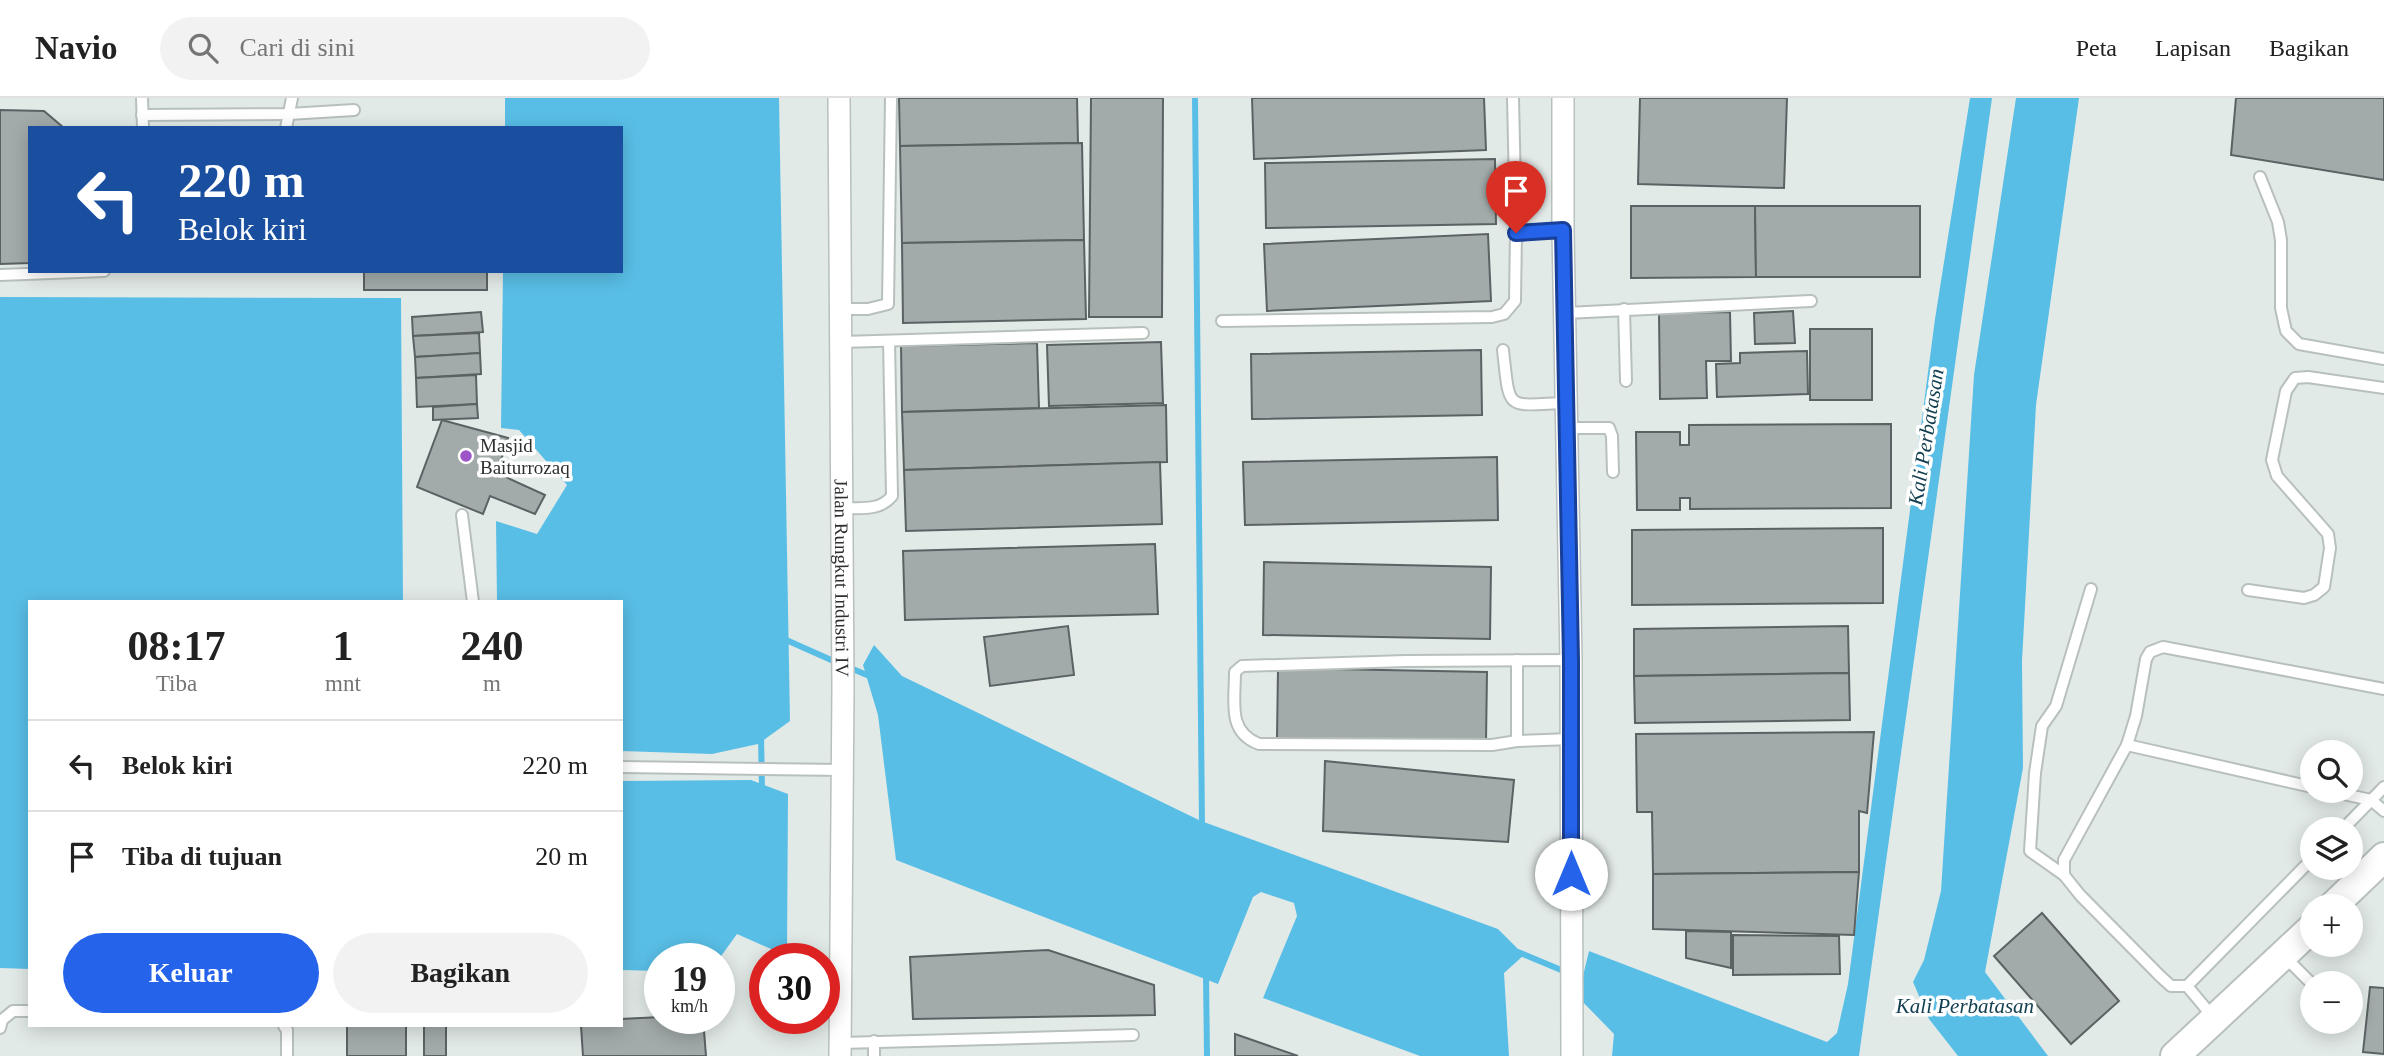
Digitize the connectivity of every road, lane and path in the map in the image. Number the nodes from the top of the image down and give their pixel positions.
1 (142, 98) edge
2 (292, 98) edge
3 (839, 98) edge
4 (891, 98) edge
5 (1514, 98) edge
6 (1563, 98) edge
7 (354, 110) dead end
8 (289, 114) junction
9 (142, 115) junction
10 (143, 126) edge
11 (286, 126) edge
12 (2260, 177) dead end
13 (1563, 230) junction
14 (1516, 233) junction
15 (52, 273) edge
16 (0, 275) edge
17 (1811, 301) dead end
18 (841, 309) junction
19 (1624, 310) junction
20 (1566, 313) junction
21 (1222, 321) dead end
22 (1143, 333) dead end
23 (889, 341) junction
24 (842, 342) junction
25 (1503, 350) dead end
26 (2384, 359) edge
27 (1626, 381) dead end
28 (2384, 388) edge
29 (1566, 403) junction
30 (1566, 428) junction
31 (1613, 472) dead end
32 (842, 508) junction
33 (462, 515) dead end
34 (2091, 589) dead end
35 (2248, 590) dead end
36 (473, 600) edge
37 (1517, 660) junction
38 (1571, 660) junction
39 (2384, 689) edge
40 (1571, 739) junction
41 (1517, 741) junction
42 (2127, 745) junction
43 (623, 767) edge
44 (843, 769) junction
45 (2300, 784) edge
46 (2384, 787) edge
47 (2363, 798) edge
48 (2371, 800) junction
49 (2384, 811) edge
50 (2355, 817) edge
51 (2384, 857) edge
52 (2300, 871) edge
53 (2064, 875) junction
54 (2345, 894) edge
55 (2300, 939) edge
56 (2283, 955) junction
57 (2300, 972) edge
58 (2187, 986) junction
59 (28, 1011) edge
60 (2214, 1018) junction
61 (286, 1027) edge
62 (0, 1028) edge
63 (1133, 1035) dead end
64 (874, 1041) junction
65 (841, 1049) edge
66 (287, 1056) edge
67 (874, 1056) edge
68 (1572, 1056) edge
69 (2175, 1056) edge

1 - 9 lane
2 - 8 lane
3 - 18 street, Jalan Rungkut Industri IV
4 - 18 lane
5 - 14 lane
6 - 13 street
7 - 8 lane
8 - 9 lane
8 - 11 lane
9 - 10 lane
12 - 26 lane
13 - 14 lane
13 - 20 street
14 - 21 lane
15 - 16 lane
17 - 19 lane
18 - 24 street, Jalan Rungkut Industri IV
19 - 20 lane
19 - 27 lane
20 - 29 street
22 - 23 lane
23 - 24 lane
23 - 32 lane
24 - 32 street, Jalan Rungkut Industri IV
25 - 29 lane
28 - 35 lane
29 - 30 street
30 - 31 lane
30 - 38 street
32 - 44 street, Jalan Rungkut Industri IV
33 - 36 lane
34 - 53 lane
37 - 38 lane
37 - 41 lane
37 - 41 lane
38 - 40 street
39 - 42 lane
40 - 41 lane
40 - 68 street
42 - 45 lane
42 - 53 lane
43 - 44 lane
44 - 65 street, Jalan Rungkut Industri IV
46 - 48 lane
47 - 48 lane
48 - 49 lane
48 - 50 lane
51 - 54 street
52 - 58 lane
53 - 58 lane
55 - 56 street
56 - 57 lane
56 - 60 street
58 - 60 lane
59 - 62 lane
60 - 69 street
61 - 66 lane
63 - 64 lane
64 - 65 lane
64 - 67 lane

